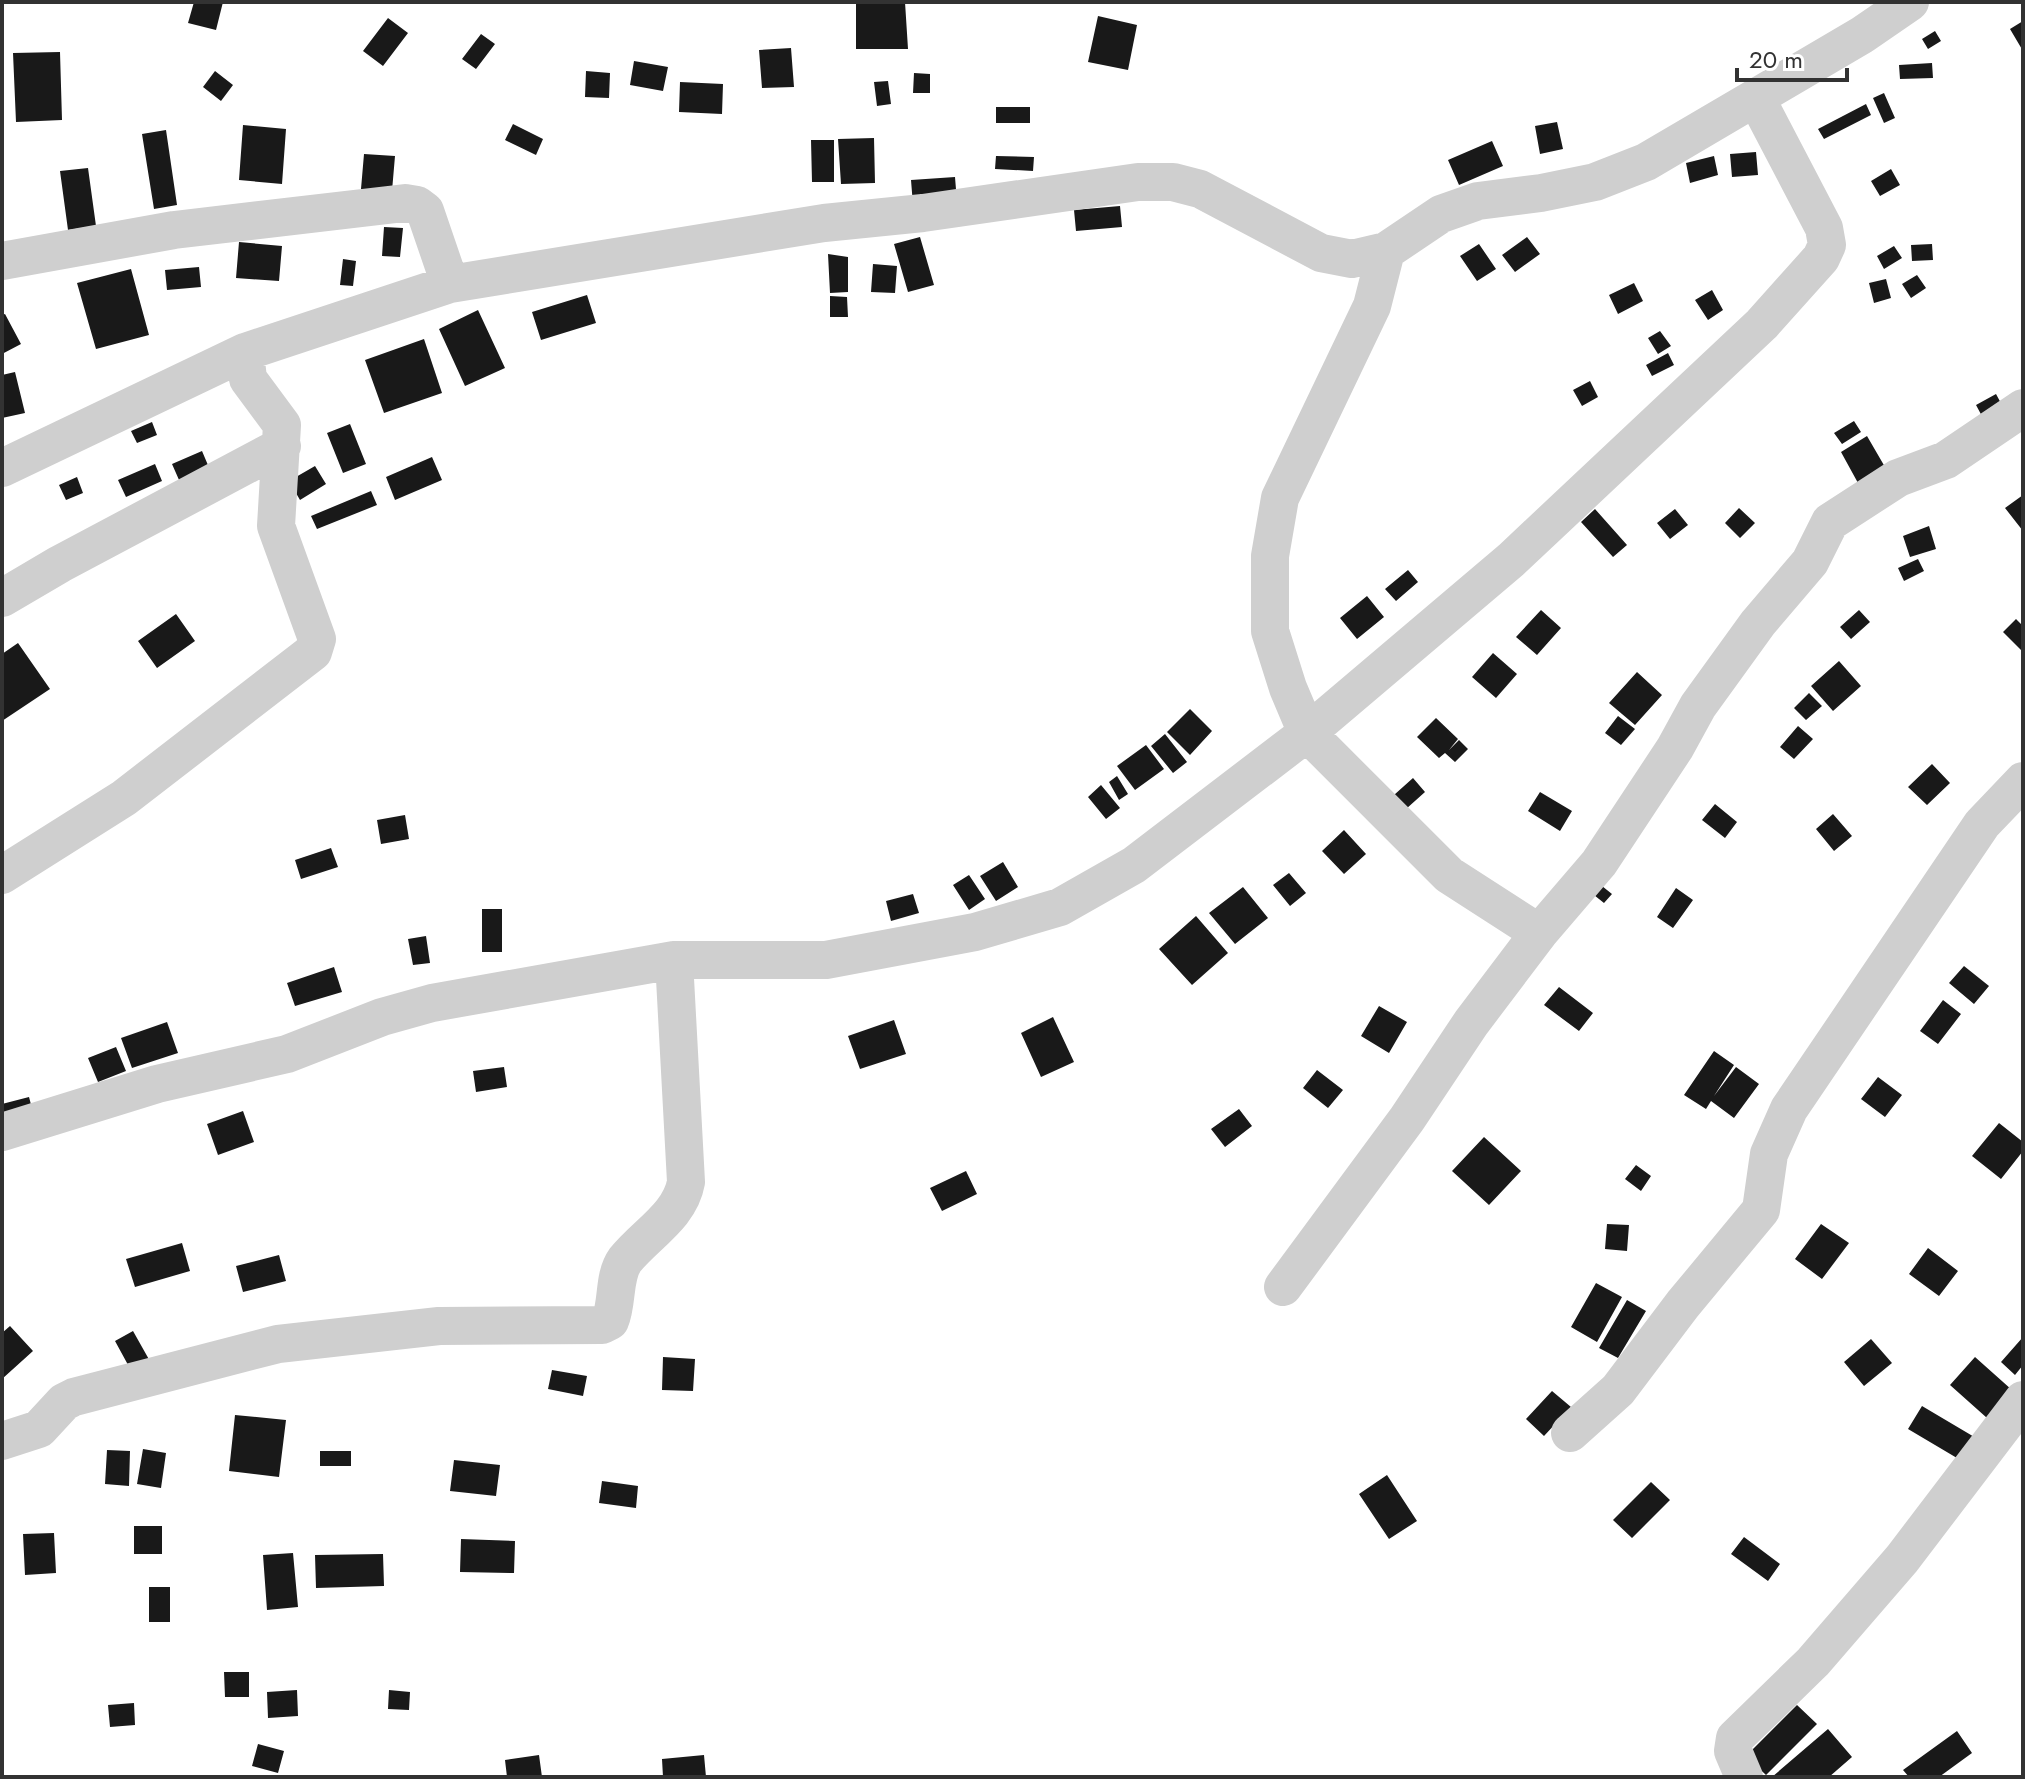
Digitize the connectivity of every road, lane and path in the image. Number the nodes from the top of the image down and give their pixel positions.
1 (1910, 2) edge
2 (1756, 98) junction
3 (1386, 251) junction
4 (2, 261) edge
5 (450, 284) junction
6 (245, 352) junction
7 (2023, 408) edge
8 (282, 446) junction
9 (2, 468) edge
10 (2, 598) edge
11 (1307, 733) junction
12 (2023, 781) edge
13 (2, 875) edge
14 (1539, 933) junction
15 (674, 960) junction
16 (2, 1132) edge
17 (1283, 1287) dead end
18 (2023, 1400) edge
19 (1570, 1433) dead end
20 (2, 1441) edge
21 (1744, 1777) edge

1 - 2 street
2 - 3 street
2 - 11 street
3 - 5 street
3 - 11 street
4 - 5 street
5 - 6 street
6 - 8 street
6 - 9 street
7 - 14 street
8 - 10 street
8 - 13 street
11 - 14 street
11 - 15 street
12 - 19 street
14 - 17 street
15 - 16 street
15 - 20 street
18 - 21 street

